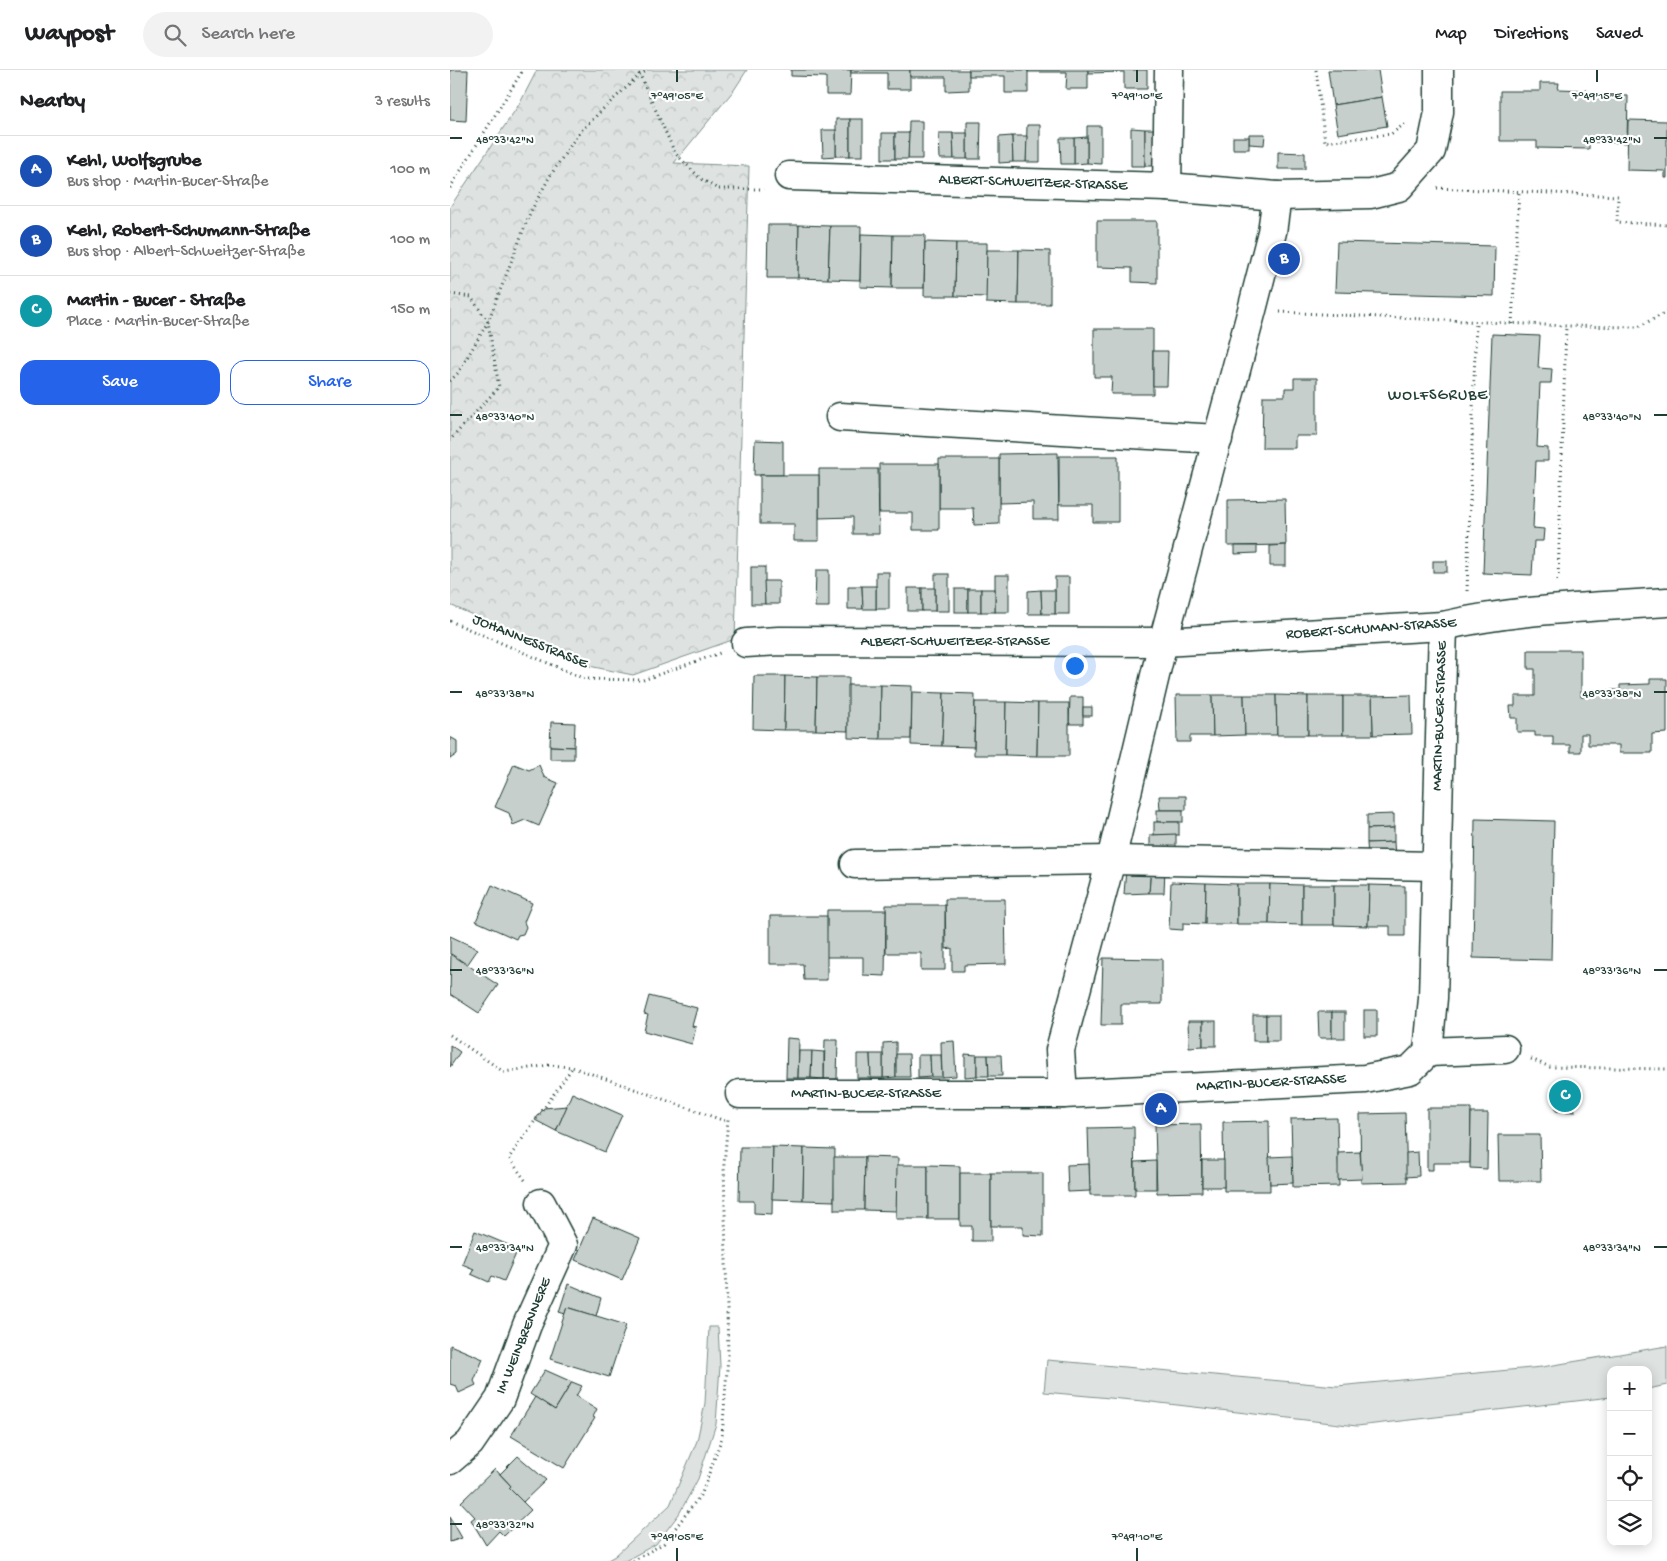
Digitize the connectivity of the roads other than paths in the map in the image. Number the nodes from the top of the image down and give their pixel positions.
1 (1169, 70) edge
2 (1439, 70) edge
3 (789, 176) road end
4 (1167, 186) junction
5 (1277, 196) junction
6 (840, 417) dead end
7 (1218, 439) junction
8 (1667, 602) edge
9 (1455, 624) junction
10 (1163, 642) junction
11 (746, 643) road end
12 (1111, 860) junction
13 (855, 864) dead end
14 (1437, 866) junction
15 (1504, 1049) road end
16 (1428, 1052) junction
17 (740, 1094) road end
18 (1063, 1094) junction
19 (540, 1203) road end
20 (450, 1460) edge

1 - 4 street
2 - 5 street, ALBERT-SCHWEITZER-STRASSE
3 - 4 street, ALBERT-SCHWEITZER-STRASSE
4 - 5 street, ALBERT-SCHWEITZER-STRASSE
5 - 7 street
6 - 7 street
7 - 10 street
8 - 9 street, ROBERT-SCHUMAN-STRASSE
9 - 10 street, ROBERT-SCHUMAN-STRASSE
9 - 14 street, MARTIN-BUCER-STRASSE
10 - 11 street, ALBERT-SCHWEITZER-STRASSE
10 - 12 street
12 - 13 street
12 - 14 street
12 - 18 street
14 - 16 street, MARTIN-BUCER-STRASSE
15 - 16 street
16 - 18 street, MARTIN-BUCER-STRASSE
17 - 18 street, MARTIN-BUCER-STRASSE
19 - 20 street, IM WEINBRENNERE

